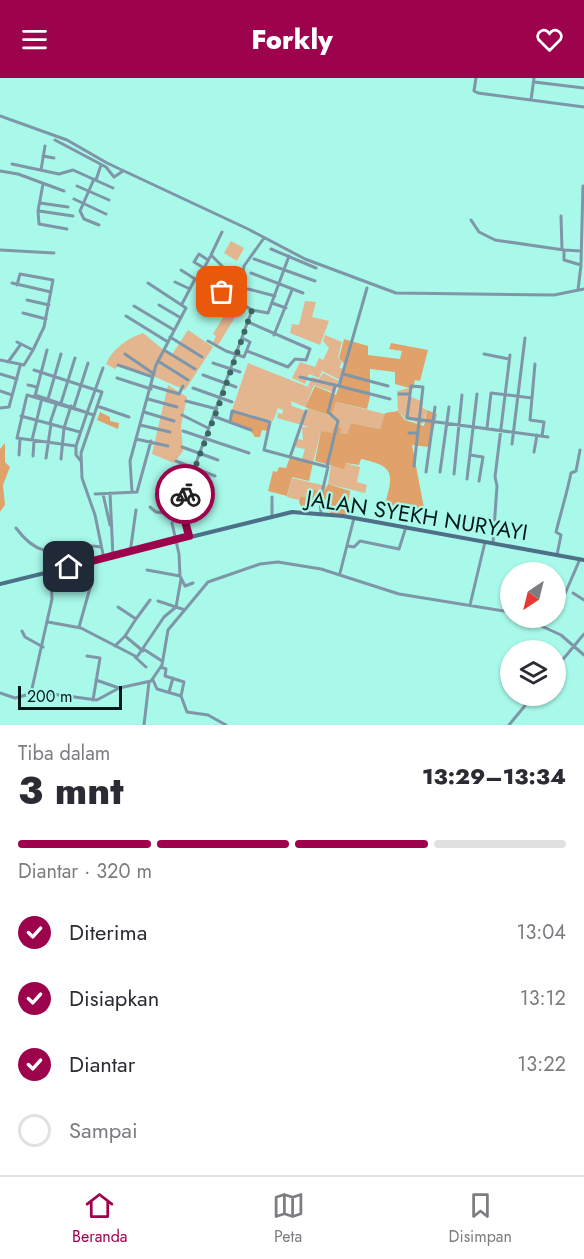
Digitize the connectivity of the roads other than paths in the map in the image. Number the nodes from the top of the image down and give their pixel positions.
1 (476, 78) edge
2 (534, 80) edge
3 (584, 88) edge
4 (531, 100) junction
5 (584, 106) edge
6 (0, 116) edge
7 (55, 140) dead end
8 (45, 146) dead end
9 (43, 156) junction
10 (54, 158) dead end
11 (12, 164) dead end
12 (101, 165) junction
13 (24, 167) junction
14 (41, 170) junction
15 (0, 171) edge
16 (123, 171) junction
17 (12, 172) junction
18 (95, 179) junction
19 (43, 184) junction
20 (77, 186) dead end
21 (583, 186) edge
22 (113, 188) dead end
23 (64, 191) dead end
24 (89, 191) junction
25 (74, 199) dead end
26 (108, 200) dead end
27 (40, 203) junction
28 (83, 204) junction
29 (68, 207) dead end
30 (38, 211) junction
31 (106, 214) dead end
32 (73, 216) dead end
33 (561, 216) dead end
34 (471, 220) dead end
35 (99, 225) dead end
36 (67, 229) dead end
37 (222, 232) dead end
38 (264, 238) junction
39 (271, 249) dead end
40 (0, 250) edge
41 (563, 250) junction
42 (581, 251) junction
43 (54, 253) dead end
44 (211, 255) junction
45 (290, 256) junction
46 (254, 259) dead end
47 (208, 260) junction
48 (581, 265) junction
49 (316, 268) dead end
50 (181, 270) dead end
51 (285, 270) junction
52 (251, 273) dead end
53 (175, 282) dead end
54 (315, 282) dead end
55 (12, 283) dead end
56 (148, 283) dead end
57 (17, 285) junction
58 (280, 285) junction
59 (248, 288) dead end
60 (367, 288) dead end
61 (292, 289) junction
62 (584, 289) edge
63 (190, 290) junction
64 (578, 290) junction
65 (51, 292) junction
66 (303, 293) dead end
67 (275, 296) junction
68 (27, 300) dead end
69 (239, 301) junction
70 (272, 303) junction
71 (182, 304) junction
72 (49, 305) junction
73 (159, 305) dead end
74 (134, 306) dead end
75 (286, 308) junction
76 (252, 310) junction
77 (23, 313) dead end
78 (126, 316) dead end
79 (181, 318) junction
80 (46, 319) junction
81 (247, 322) junction
82 (174, 330) junction
83 (274, 335) junction
84 (170, 338) junction
85 (242, 338) junction
86 (525, 338) dead end
87 (208, 341) dead end
88 (168, 342) junction
89 (33, 350) junction
90 (47, 350) dead end
91 (164, 350) junction
92 (247, 351) junction
93 (62, 354) dead end
94 (484, 354) dead end
95 (237, 355) junction
96 (202, 357) dead end
97 (75, 358) dead end
98 (0, 360) edge
99 (158, 361) junction
100 (8, 362) junction
101 (88, 363) dead end
102 (213, 363) dead end
103 (535, 364) dead end
104 (118, 365) dead end
105 (20, 366) junction
106 (124, 367) junction
107 (103, 368) dead end
108 (232, 368) junction
109 (195, 369) dead end
110 (34, 370) dead end
111 (42, 372) junction
112 (240, 372) dead end
113 (0, 374) edge
114 (343, 374) junction
115 (203, 375) dead end
116 (55, 376) junction
117 (153, 376) junction
118 (300, 377) dead end
119 (117, 378) dead end
120 (18, 379) junction
121 (69, 380) junction
122 (188, 380) dead end
123 (226, 382) junction
124 (28, 385) dead end
125 (82, 385) junction
126 (183, 386) dead end
127 (337, 386) junction
128 (388, 386) dead end
129 (37, 387) junction
130 (236, 387) dead end
131 (151, 388) junction
132 (193, 388) dead end
133 (95, 389) junction
134 (0, 391) edge
135 (399, 393) dead end
136 (410, 394) junction
137 (477, 394) dead end
138 (12, 395) junction
139 (462, 395) dead end
140 (505, 395) junction
141 (34, 396) junction
142 (518, 396) junction
143 (221, 397) junction
144 (42, 398) junction
145 (532, 398) junction
146 (48, 399) junction
147 (148, 399) junction
148 (390, 399) dead end
149 (186, 401) dead end
150 (232, 402) dead end
151 (58, 403) junction
152 (97, 406) junction
153 (435, 406) dead end
154 (72, 407) junction
155 (177, 407) dead end
156 (449, 407) dead end
157 (1, 408) edge
158 (216, 409) junction
159 (306, 411) dead end
160 (86, 412) junction
161 (144, 412) junction
162 (0, 413) edge
163 (94, 415) junction
164 (21, 416) junction
165 (182, 416) dead end
166 (213, 416) junction
167 (129, 417) dead end
168 (35, 419) junction
169 (420, 420) junction
170 (174, 421) dead end
171 (230, 422) junction
172 (433, 422) junction
173 (50, 423) junction
174 (447, 423) junction
175 (140, 425) junction
176 (459, 425) junction
177 (474, 427) junction
178 (64, 428) junction
179 (208, 428) junction
180 (487, 428) junction
181 (250, 430) dead end
182 (500, 430) junction
183 (183, 431) dead end
184 (80, 432) junction
185 (170, 432) dead end
186 (513, 432) junction
187 (409, 433) dead end
188 (418, 433) junction
189 (537, 435) junction
190 (542, 436) junction
191 (548, 437) dead end
192 (20, 439) junction
193 (136, 439) junction
194 (204, 439) junction
195 (33, 440) junction
196 (151, 441) junction
197 (48, 442) junction
198 (62, 444) junction
199 (512, 444) dead end
200 (75, 446) junction
201 (168, 446) dead end
202 (182, 447) dead end
203 (580, 450) dead end
204 (534, 452) dead end
205 (249, 453) dead end
206 (199, 454) junction
207 (19, 455) dead end
208 (470, 455) junction
209 (33, 456) dead end
210 (290, 457) junction
211 (46, 458) dead end
212 (61, 459) dead end
213 (218, 460) dead end
214 (81, 461) junction
215 (176, 461) dead end
216 (327, 466) junction
217 (414, 466) dead end
218 (194, 467) junction
219 (426, 472) dead end
220 (440, 472) dead end
221 (454, 474) dead end
222 (170, 475) dead end
223 (215, 476) dead end
224 (467, 479) dead end
225 (479, 481) dead end
226 (189, 482) junction
227 (206, 488) dead end
228 (169, 491) dead end
229 (132, 492) junction
230 (110, 493) junction
231 (95, 494) dead end
232 (103, 494) junction
233 (184, 496) junction
234 (272, 497) dead end
235 (195, 501) dead end
236 (150, 507) dead end
237 (136, 510) dead end
238 (321, 513) junction
239 (272, 517) junction
240 (354, 518) junction
241 (184, 520) junction
242 (172, 523) dead end
243 (406, 527) junction
244 (16, 528) dead end
245 (112, 532) junction
246 (189, 536) junction
247 (177, 539) junction
248 (485, 542) junction
249 (493, 543) junction
250 (348, 546) junction
251 (101, 547) junction
252 (130, 553) junction
253 (557, 555) junction
254 (113, 557) junction
255 (104, 559) junction
256 (582, 559) edge
257 (86, 563) junction
258 (147, 570) dead end
259 (51, 572) junction
260 (340, 572) junction
261 (180, 577) junction
262 (193, 583) dead end
263 (0, 584) edge
264 (74, 588) dead end
265 (53, 590) junction
266 (573, 593) dead end
267 (566, 595) edge
268 (150, 600) dead end
269 (584, 600) edge
270 (158, 601) dead end
271 (470, 605) junction
272 (118, 607) dead end
273 (176, 607) junction
274 (184, 610) junction
275 (500, 610) edge
276 (136, 619) junction
277 (48, 622) junction
278 (79, 628) junction
279 (546, 628) edge
280 (22, 631) dead end
281 (584, 634) edge
282 (124, 636) junction
283 (115, 646) junction
284 (574, 646) junction
285 (43, 647) junction
286 (144, 650) junction
287 (584, 654) edge
288 (87, 656) dead end
289 (566, 656) edge
290 (135, 657) junction
291 (162, 661) junction
292 (161, 667) junction
293 (146, 668) dead end
294 (173, 678) junction
295 (96, 680) junction
296 (151, 680) junction
297 (119, 688) junction
298 (31, 692) junction
299 (169, 692) junction
300 (0, 693) edge
301 (181, 696) junction
302 (93, 700) junction
303 (525, 706) edge
304 (144, 725) edge
305 (226, 725) edge
306 (509, 725) edge

1 - 4 street
2 - 3 street
2 - 4 street
4 - 5 street
6 - 16 street
7 - 12 street
8 - 9 street
9 - 10 street
9 - 14 street
11 - 13 street
12 - 16 street
12 - 18 street
13 - 14 street
13 - 17 street
14 - 18 street
15 - 17 street
16 - 38 street
17 - 19 street
18 - 22 street
18 - 24 street
19 - 23 street
19 - 27 street
20 - 24 street
21 - 42 street
24 - 26 street
24 - 28 street
25 - 28 street
27 - 29 street
27 - 30 street
28 - 31 street
28 - 35 street
30 - 32 street
30 - 36 street
33 - 41 street
34 - 41 street
37 - 44 street
38 - 64 street
38 - 69 street
39 - 45 street
40 - 43 street
41 - 42 street
41 - 48 street
42 - 48 street
44 - 47 street
44 - 69 street
45 - 49 street
45 - 51 street
46 - 51 street
47 - 47 street
48 - 64 street
50 - 63 street
51 - 54 street
51 - 58 street
52 - 58 street
53 - 63 street
55 - 57 street
56 - 71 street
57 - 65 street
57 - 65 street
58 - 61 street
58 - 67 street
59 - 67 street
60 - 114 street
61 - 66 street
61 - 75 street
62 - 64 street
63 - 71 street
65 - 72 street
67 - 70 street
68 - 72 street
69 - 76 street
70 - 75 street
70 - 76 street
71 - 79 street
72 - 80 street
73 - 79 street
74 - 82 street
75 - 83 street
76 - 81 street
77 - 80 street
78 - 88 street
79 - 82 street
80 - 89 street
81 - 83 street
81 - 85 street
82 - 84 street
83 - 92 street
84 - 88 street
84 - 96 street
85 - 92 street
85 - 95 street
86 - 142 street
87 - 95 street
88 - 91 street
89 - 100 street
89 - 105 street
90 - 111 street
91 - 99 street
91 - 109 street
92 - 95 street
93 - 116 street
94 - 140 street
95 - 108 street
97 - 121 street
98 - 100 street
99 - 117 street
99 - 122 street
100 - 105 street
101 - 125 street
102 - 108 street
103 - 145 street
104 - 106 street
105 - 120 street
106 - 117 street
106 - 117 street
107 - 133 street
108 - 112 street
108 - 123 street
110 - 111 street
111 - 116 street
111 - 129 street
113 - 120 street
114 - 127 street
114 - 128 street
115 - 123 street
116 - 121 street
116 - 146 street
117 - 131 street
118 - 127 street
119 - 131 street
120 - 138 street
121 - 125 street
121 - 151 street
123 - 130 street
123 - 143 street
124 - 129 street
125 - 133 street
125 - 154 street
126 - 131 street
127 - 148 street
127 - 216 street
129 - 141 street
131 - 147 street
132 - 143 street
133 - 152 street
133 - 160 street
134 - 138 street
135 - 136 street
136 - 169 street
136 - 169 street
137 - 177 street
138 - 157 street
139 - 176 street
140 - 142 street
140 - 180 street
140 - 182 street
141 - 144 street
141 - 164 street
142 - 145 street
142 - 186 street
143 - 150 street
143 - 158 street
144 - 146 street
144 - 151 street
144 - 168 street
145 - 190 street
146 - 151 street
147 - 155 street
147 - 161 street
149 - 158 street
151 - 154 street
151 - 173 street
152 - 163 street
152 - 167 street
153 - 172 street
154 - 160 street
154 - 178 street
156 - 174 street
157 - 162 street
158 - 166 street
159 - 210 street
160 - 163 street
160 - 184 street
161 - 170 street
161 - 175 street
163 - 214 street
164 - 168 street
164 - 192 street
165 - 179 street
166 - 171 street
166 - 179 street
168 - 173 street
168 - 195 street
169 - 172 street
169 - 188 street
171 - 181 street
171 - 210 street
172 - 174 street
172 - 219 street
173 - 178 street
173 - 197 street
174 - 176 street
174 - 220 street
175 - 185 street
175 - 193 street
176 - 177 street
176 - 221 street
177 - 180 street
177 - 208 street
178 - 184 street
178 - 198 street
179 - 194 street
180 - 182 street
182 - 186 street
182 - 249 street
183 - 194 street
184 - 200 street
186 - 189 street
186 - 199 street
187 - 188 street
188 - 217 street
189 - 190 street
189 - 204 street
190 - 191 street
192 - 195 street
192 - 207 street
193 - 196 street
193 - 229 street
194 - 205 street
194 - 206 street
195 - 197 street
195 - 209 street
196 - 201 street
196 - 229 street
197 - 198 street
197 - 211 street
198 - 200 street
198 - 212 street
200 - 214 street
202 - 206 street
203 - 253 street
206 - 213 street
206 - 218 street
208 - 224 street
208 - 225 street
210 - 216 street
214 - 251 street
215 - 218 street
216 - 238 street
218 - 223 street
218 - 226 street
222 - 226 street
226 - 227 street
226 - 233 street
228 - 233 street
229 - 230 street
230 - 232 street
230 - 245 street
231 - 232 street
232 - 245 street
233 - 235 street
233 - 241 street
234 - 239 street
236 - 241 street
237 - 252 street
238 - 239 main road, JALAN SYEKH NURYAYI
238 - 240 main road, JALAN SYEKH NURYAYI
239 - 246 main road, JALAN SYEKH NURYAYI
240 - 243 main road, JALAN SYEKH NURYAYI
240 - 250 street
241 - 246 street
242 - 247 street
243 - 248 main road, JALAN SYEKH NURYAYI
243 - 250 street
244 - 251 street
245 - 254 street
246 - 247 main road, JALAN SYEKH NURYAYI
247 - 252 main road, JALAN SYEKH NURYAYI
247 - 261 street
248 - 249 main road, JALAN SYEKH NURYAYI
248 - 271 street
249 - 253 main road, JALAN SYEKH NURYAYI
250 - 260 street
251 - 255 street
252 - 254 main road, JALAN SYEKH NURYAYI
253 - 256 main road, JALAN SYEKH NURYAYI
254 - 255 main road, JALAN SYEKH NURYAYI
255 - 257 main road, JALAN SYEKH NURYAYI
256 - 267 street
257 - 259 main road, JALAN SYEKH NURYAYI
257 - 278 street
258 - 261 street
259 - 263 main road, JALAN SYEKH NURYAYI
259 - 265 street
260 - 271 street
260 - 274 street
261 - 262 street
261 - 273 street
264 - 265 street
265 - 277 street
266 - 269 street
268 - 276 street
270 - 273 street
271 - 275 street
272 - 276 street
273 - 274 street
273 - 286 street
274 - 291 street
276 - 282 street
277 - 278 street
277 - 285 street
278 - 283 street
279 - 284 street
280 - 285 street
281 - 284 street
282 - 283 street
282 - 286 street
283 - 290 street
284 - 287 street
284 - 289 street
285 - 298 street
286 - 290 street
286 - 291 street
288 - 295 street
290 - 293 street
291 - 292 street
292 - 294 street
292 - 296 street
294 - 299 street
294 - 301 street
295 - 297 street
295 - 302 street
296 - 297 street
296 - 299 street
296 - 304 street
297 - 302 street
298 - 300 street
298 - 302 street
299 - 301 street
301 - 305 street
303 - 306 street

